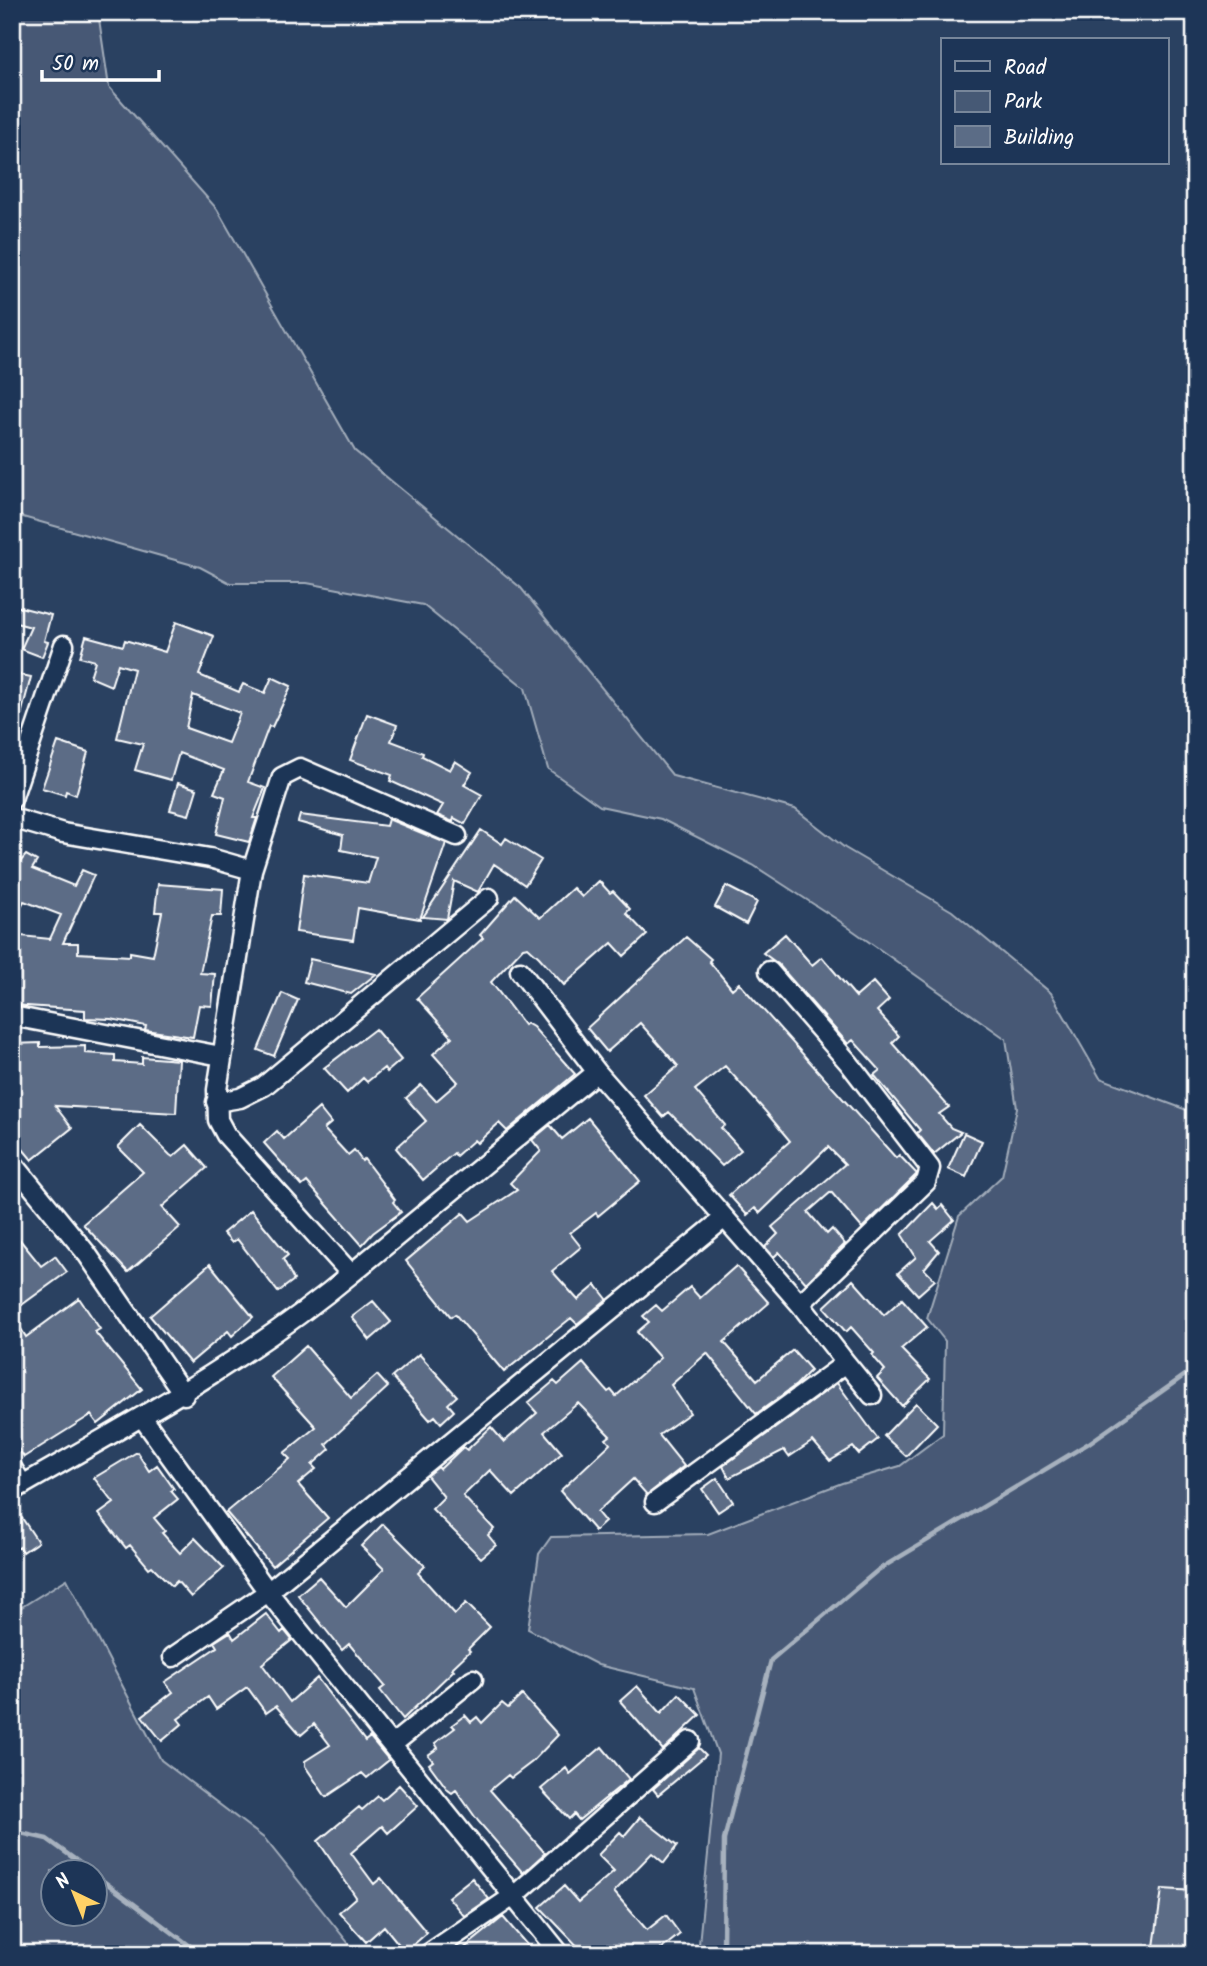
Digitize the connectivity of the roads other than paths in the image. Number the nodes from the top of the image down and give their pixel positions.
1 (64, 645) dead end
2 (12, 799) edge
3 (12, 818) edge
4 (457, 836) dead end
5 (251, 870) junction
6 (489, 898) dead end
7 (520, 971) dead end
8 (769, 971) dead end
9 (12, 1016) edge
10 (220, 1056) junction
11 (597, 1072) junction
12 (216, 1102) junction
13 (12, 1162) edge
14 (723, 1219) junction
15 (351, 1274) junction
16 (800, 1304) junction
17 (846, 1363) junction
18 (184, 1395) junction
19 (872, 1395) dead end
20 (142, 1417) junction
21 (12, 1468) edge
22 (18, 1488) edge
23 (655, 1502) dead end
24 (268, 1592) junction
25 (173, 1657) dead end
26 (473, 1679) dead end
27 (690, 1741) dead end
28 (393, 1744) junction
29 (514, 1895) junction
30 (428, 1954) edge
31 (560, 1954) edge

1 - 2 street
3 - 5 street
4 - 5 street
5 - 10 street
6 - 12 street
7 - 11 street
8 - 16 street
9 - 10 street
10 - 12 street
11 - 14 street
11 - 15 street
12 - 15 street
13 - 18 street
14 - 16 street
14 - 24 street
15 - 18 street
16 - 17 street
17 - 19 street
17 - 23 street
18 - 20 street
20 - 22 street
20 - 24 street
21 - 22 street
24 - 25 street
24 - 28 street
26 - 28 street
27 - 29 street
28 - 29 street
29 - 30 street
29 - 31 street

